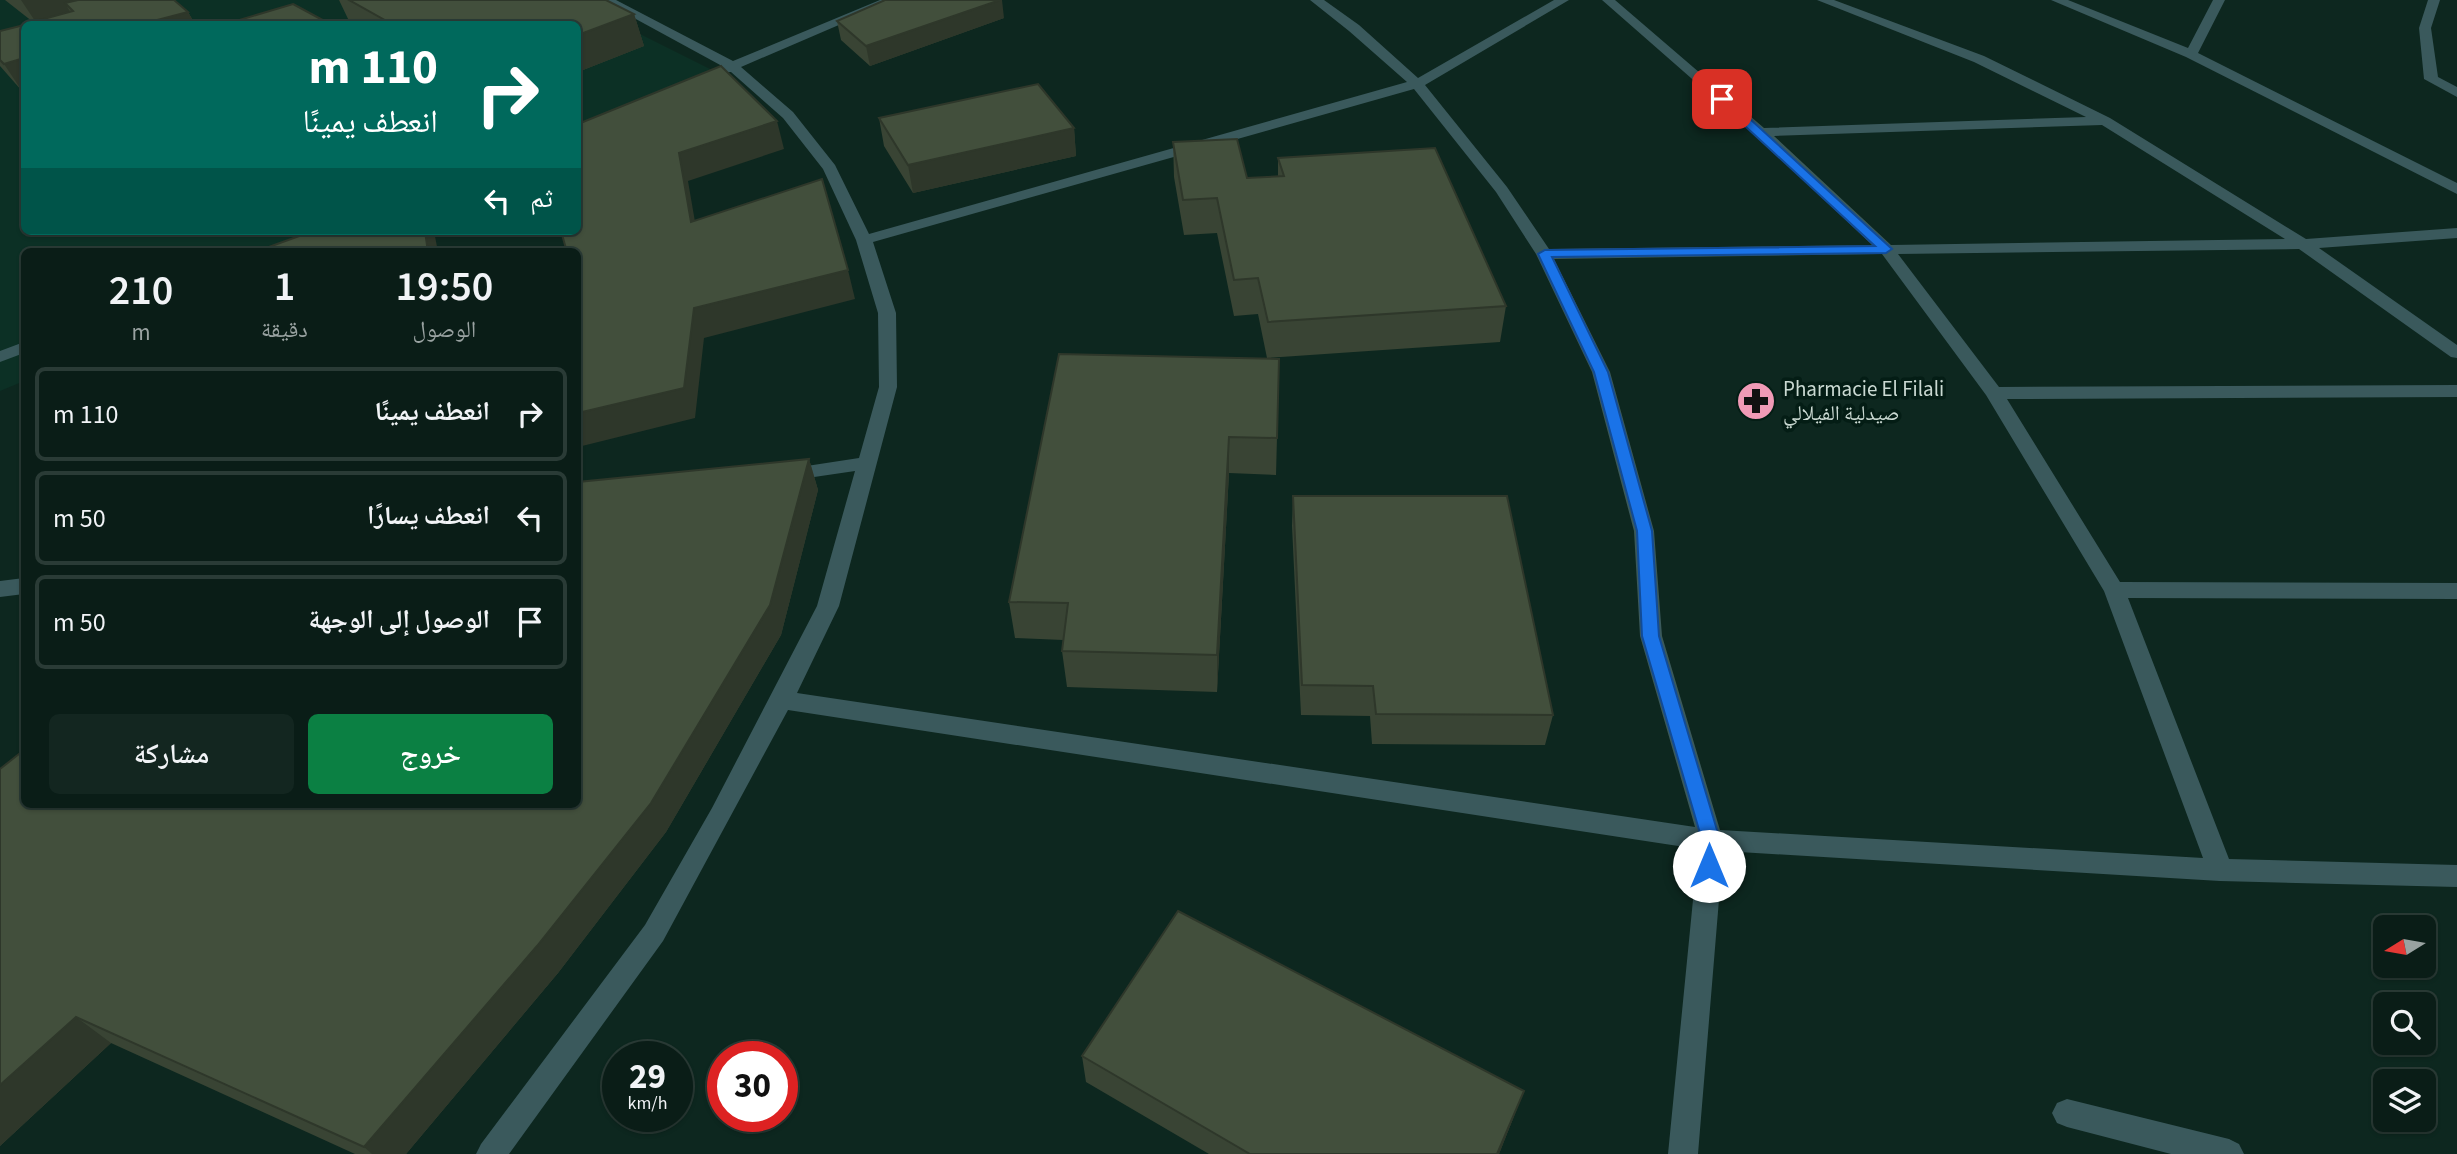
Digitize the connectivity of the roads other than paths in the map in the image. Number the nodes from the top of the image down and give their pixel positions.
1 (607, 0) edge
2 (891, 0) edge
3 (1563, 0) edge
4 (1608, 0) edge
5 (1823, 0) edge
6 (2057, 0) edge
7 (2219, 0) edge
8 (2434, 0) edge
9 (1325, 2) edge
10 (2191, 54) junction
11 (732, 66) junction
12 (706, 77) edge
13 (1417, 84) junction
14 (2457, 93) edge
15 (2105, 121) junction
16 (1760, 132) junction
17 (2457, 189) edge
18 (2457, 233) edge
19 (864, 240) junction
20 (2303, 244) junction
21 (1886, 249) junction
22 (1545, 254) junction
23 (21, 348) edge
24 (2457, 353) edge
25 (0, 356) edge
26 (2457, 391) edge
27 (1994, 393) junction
28 (868, 463) junction
29 (771, 477) edge
30 (21, 586) edge
31 (0, 589) edge
32 (2114, 590) junction
33 (2457, 591) edge
34 (782, 700) junction
35 (1711, 840) junction
36 (2220, 870) junction
37 (2457, 877) edge
38 (2067, 1113) dead end
39 (491, 1154) edge
40 (1683, 1154) edge
41 (2229, 1154) edge

1 - 11 street
2 - 11 street
3 - 13 street
4 - 16 street
5 - 15 street
6 - 10 street
7 - 10 street
8 - 14 street
9 - 13 street
10 - 17 street
11 - 12 street
11 - 19 street
13 - 19 street
13 - 22 street
15 - 16 street
15 - 20 street
16 - 21 street
18 - 20 street
19 - 28 street
20 - 21 street
20 - 24 street
21 - 22 street
21 - 27 street
22 - 35 street
23 - 25 street
26 - 27 street
27 - 32 street
28 - 29 street
28 - 34 street
30 - 31 street
32 - 33 street
32 - 36 street
34 - 35 street
34 - 39 street
35 - 36 street
35 - 40 street
36 - 37 street
38 - 41 street

